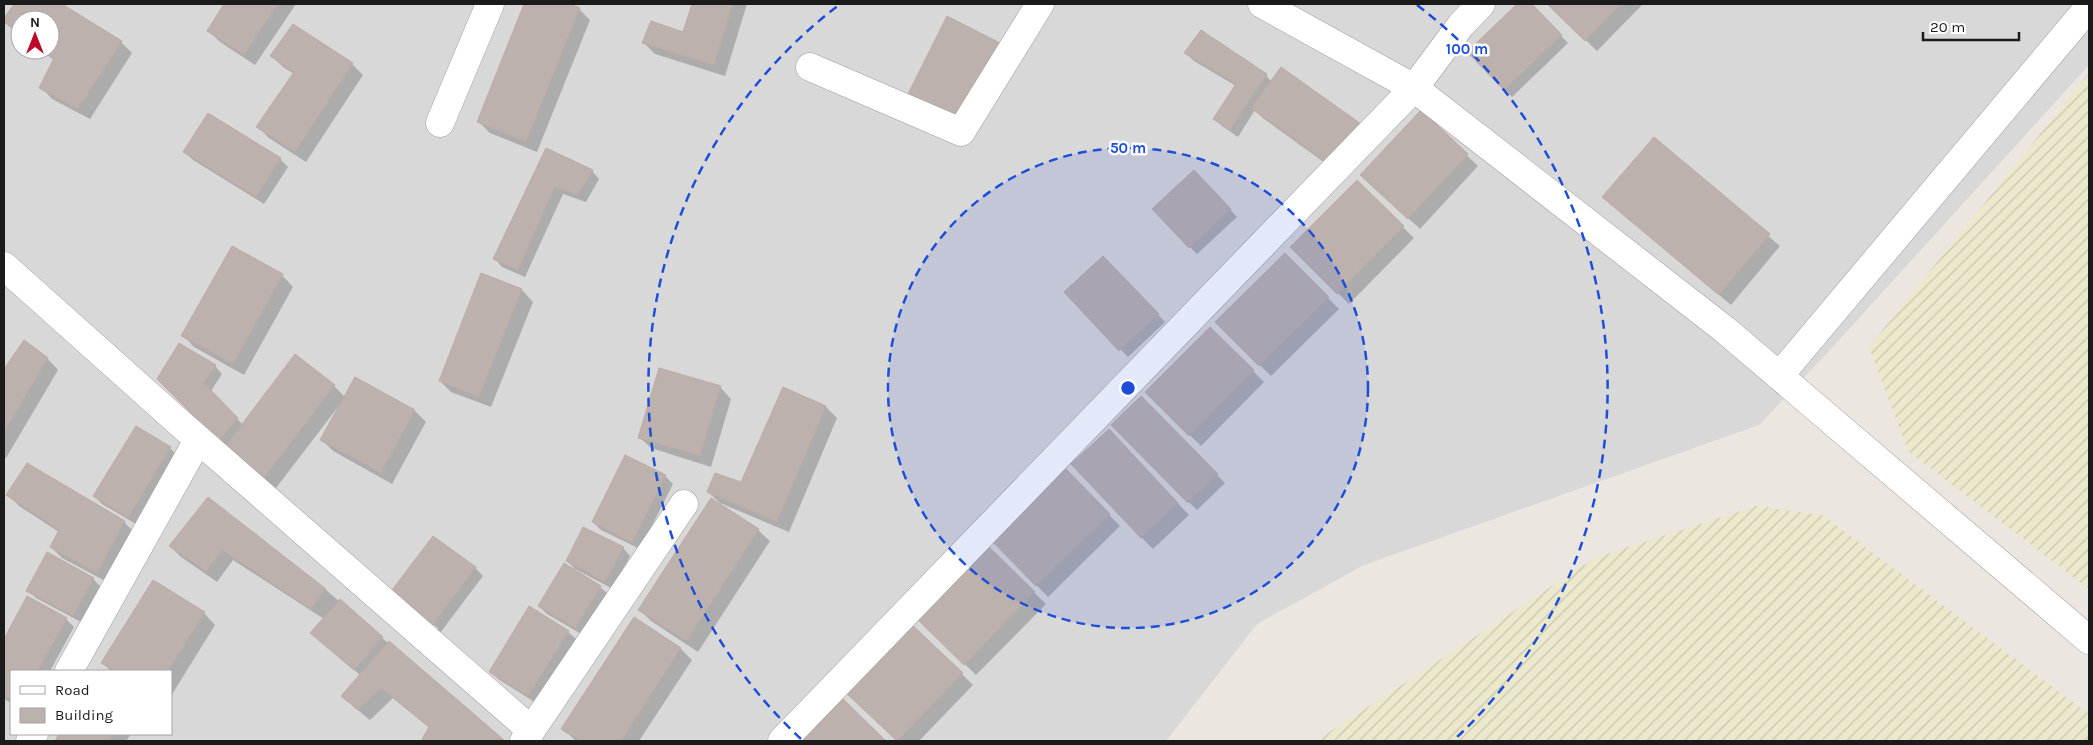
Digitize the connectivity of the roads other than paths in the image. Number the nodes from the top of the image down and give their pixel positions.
1 (490, 4) edge
2 (1040, 4) edge
3 (1262, 4) edge
4 (1481, 4) edge
5 (2089, 7) edge
6 (810, 67) dead end
7 (1414, 88) junction
8 (440, 123) dead end
9 (4, 266) edge
10 (1779, 376) junction
11 (198, 440) junction
12 (684, 504) dead end
13 (2089, 640) edge
14 (70, 670) edge
15 (527, 736) edge
16 (782, 741) edge

1 - 8 street
2 - 6 street
3 - 7 street
4 - 7 street
5 - 10 street
7 - 10 street
7 - 16 street
9 - 11 street
10 - 13 street
11 - 14 street
11 - 15 street
12 - 15 street

